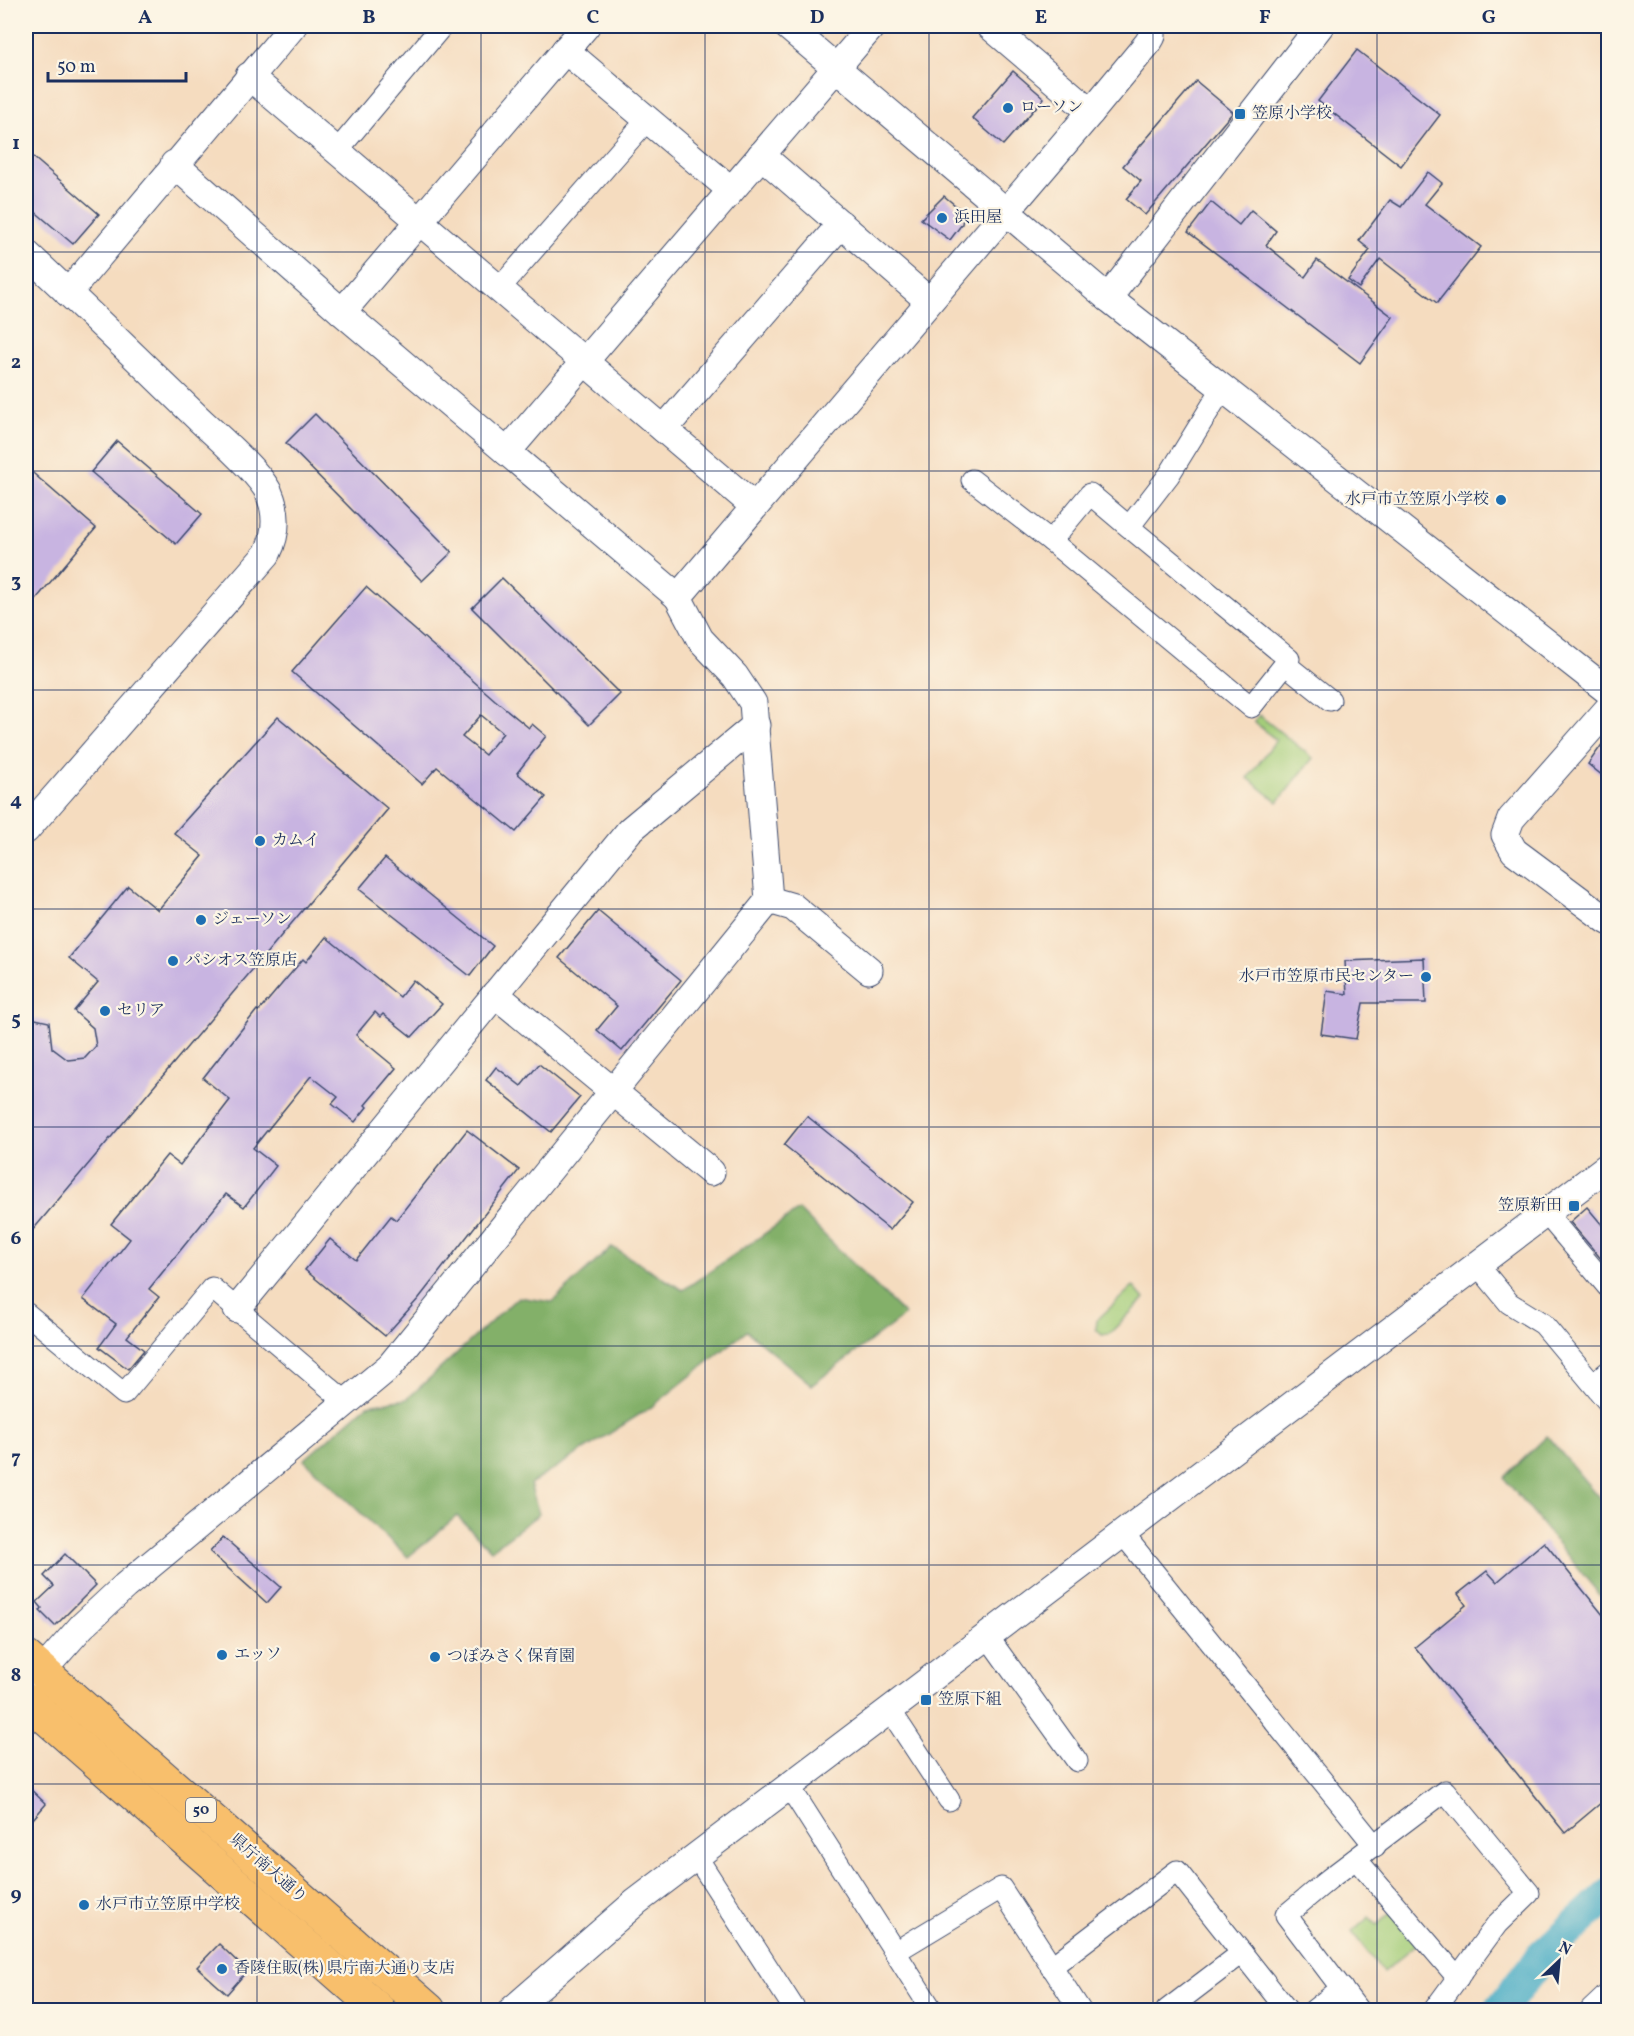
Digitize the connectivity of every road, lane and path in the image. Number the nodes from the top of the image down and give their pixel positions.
1 (293, 26) edge
2 (442, 26) edge
3 (586, 26) edge
4 (787, 26) edge
5 (872, 26) edge
6 (990, 26) edge
7 (1152, 26) edge
8 (1320, 26) edge
9 (565, 50) junction
10 (836, 68) junction
11 (249, 76) junction
12 (1091, 112) junction
13 (647, 120) junction
14 (337, 151) junction
15 (761, 155) junction
16 (174, 164) junction
17 (731, 190) junction
18 (1005, 212) junction
19 (419, 221) junction
20 (841, 224) junction
21 (26, 253) edge
22 (499, 289) junction
23 (68, 293) junction
24 (1108, 298) junction
25 (929, 301) junction
26 (342, 312) junction
27 (584, 362) junction
28 (1222, 389) junction
29 (664, 429) junction
30 (507, 452) junction
31 (972, 480) dead end
32 (754, 506) junction
33 (1129, 527) junction
34 (1051, 541) junction
35 (678, 597) junction
36 (1285, 664) junction
37 (1608, 691) edge
38 (1330, 700) dead end
39 (1608, 709) edge
40 (756, 725) junction
41 (26, 830) edge
42 (769, 900) junction
43 (1608, 921) edge
44 (869, 970) dead end
45 (495, 994) junction
46 (615, 1093) junction
47 (1608, 1166) edge
48 (711, 1172) dead end
49 (1545, 1212) junction
50 (1477, 1264) junction
51 (1608, 1287) edge
52 (237, 1309) junction
53 (26, 1314) edge
54 (1601, 1378) edge
55 (346, 1402) junction
56 (1608, 1402) edge
57 (1123, 1534) junction
58 (988, 1637) junction
59 (31, 1672) edge
60 (26, 1700) edge
61 (890, 1710) junction
62 (1077, 1761) dead end
63 (789, 1786) junction
64 (949, 1800) dead end
65 (1375, 1846) junction
66 (696, 1856) junction
67 (1356, 1859) junction
68 (895, 1952) junction
69 (1242, 1953) junction
70 (1051, 1967) junction
71 (1458, 1978) junction
72 (1341, 1988) junction
73 (1608, 1994) edge
74 (379, 2010) edge
75 (429, 2010) edge
76 (512, 2010) edge
77 (795, 2010) edge
78 (932, 2010) edge
79 (1080, 2010) edge
80 (1167, 2010) edge
81 (1287, 2010) edge
82 (1314, 2010) edge
83 (1358, 2010) edge
84 (1434, 2010) edge
85 (1591, 2010) edge

1 - 11 street
2 - 14 street
3 - 9 street
4 - 10 street
5 - 10 street
6 - 12 street
7 - 12 street
8 - 24 street
9 - 13 street
9 - 19 street
10 - 15 street
10 - 18 street
11 - 14 street
11 - 16 street
12 - 18 street
13 - 17 street
13 - 22 street
14 - 19 street
15 - 17 street
15 - 20 street
16 - 23 street
16 - 26 street
17 - 27 street
18 - 24 street
18 - 25 street
19 - 22 street
19 - 26 street
20 - 25 street
20 - 29 street
21 - 23 street
22 - 27 street
23 - 41 street
24 - 28 street
25 - 32 street
26 - 30 street
27 - 29 street
27 - 30 street
28 - 33 street
28 - 37 street
29 - 32 street
30 - 35 street
31 - 34 street
32 - 35 street
33 - 34 street
33 - 36 street
34 - 36 street
35 - 40 street
36 - 38 street
39 - 43 street
40 - 42 street
40 - 45 street
42 - 44 street
42 - 46 street
45 - 46 street
45 - 52 street
46 - 48 street
46 - 55 street
47 - 49 street
49 - 50 street
49 - 51 street
50 - 54 street
50 - 57 street
52 - 53 street
52 - 55 street
54 - 56 street
55 - 59 street
57 - 58 street
57 - 65 street
58 - 61 street
58 - 62 street
59 - 75 main road, 県庁南大通り / 50
60 - 74 main road, 県庁南大通り / 50
61 - 63 street
61 - 64 street
63 - 66 street
63 - 68 street
65 - 67 street
65 - 71 street
66 - 76 street
66 - 77 street
67 - 71 street
67 - 72 street
68 - 70 street
68 - 78 street
69 - 70 street
69 - 80 street
69 - 81 street
70 - 79 street
71 - 84 street
72 - 82 street
72 - 83 street
73 - 85 street

